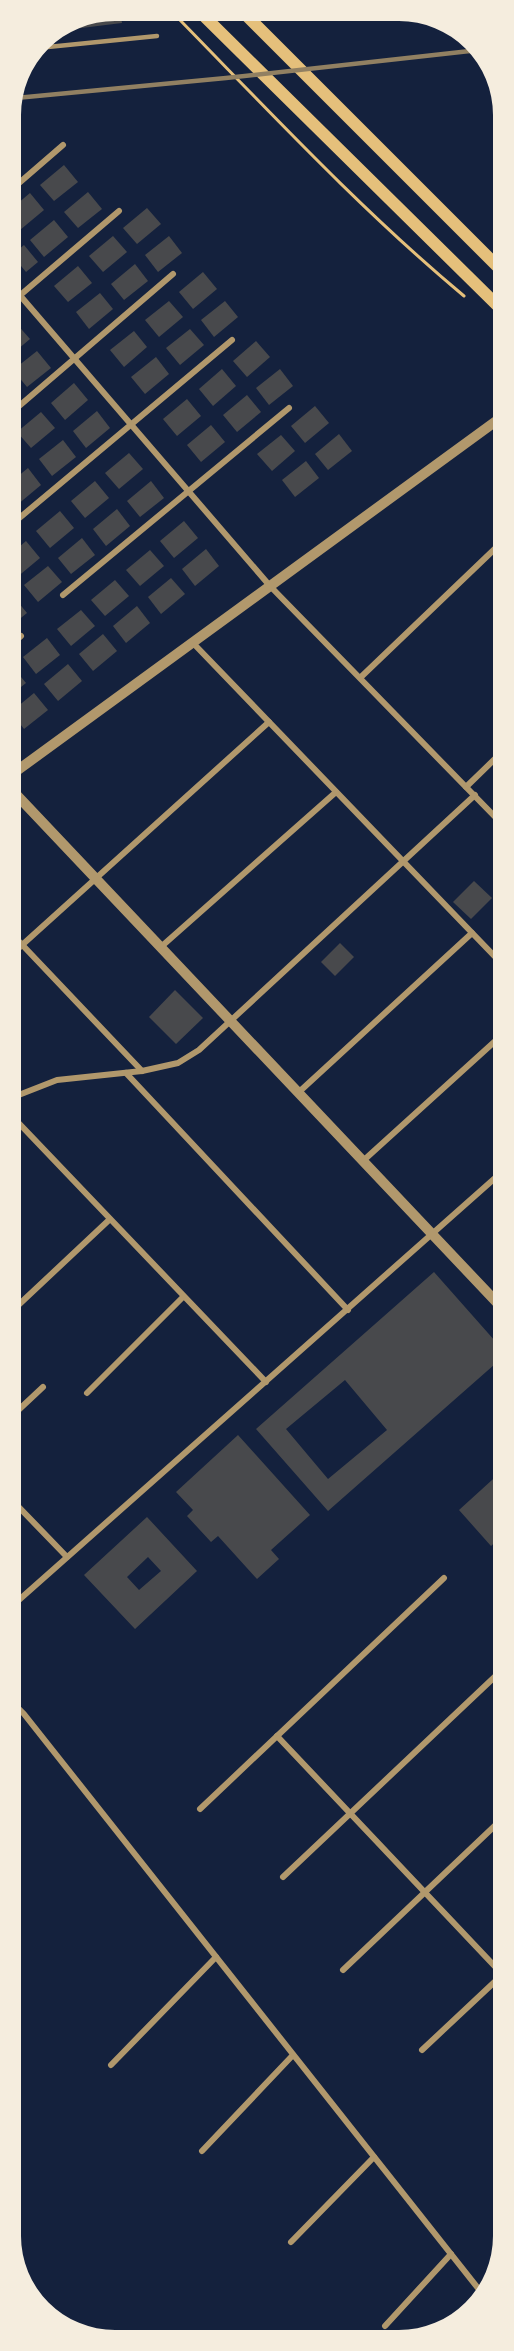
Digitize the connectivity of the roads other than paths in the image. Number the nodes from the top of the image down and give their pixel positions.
1 (209, 21) edge
2 (252, 21) edge
3 (157, 36) dead end
4 (51, 47) edge
5 (63, 145) dead end
6 (21, 181) edge
7 (119, 211) dead end
8 (493, 262) edge
9 (173, 274) dead end
10 (21, 295) edge
11 (21, 297) edge
12 (493, 301) edge
13 (232, 340) dead end
14 (74, 359) junction
15 (21, 404) edge
16 (289, 408) dead end
17 (493, 423) edge
18 (131, 425) junction
19 (188, 491) junction
20 (21, 517) edge
21 (493, 551) edge
22 (270, 586) junction
23 (63, 595) dead end
24 (193, 643) junction
25 (361, 677) junction
26 (269, 722) junction
27 (493, 760) edge
28 (21, 768) edge
29 (466, 786) junction
30 (336, 792) junction
31 (475, 795) junction
32 (21, 799) edge
33 (493, 814) edge
34 (403, 861) junction
35 (97, 878) junction
36 (472, 933) junction
37 (22, 945) joint
38 (162, 946) junction
39 (493, 955) edge
40 (231, 1020) junction
41 (493, 1043) edge
42 (142, 1071) junction
43 (126, 1073) junction
44 (299, 1092) junction
45 (21, 1094) edge
46 (21, 1126) edge
47 (364, 1160) junction
48 (493, 1180) edge
49 (109, 1220) junction
50 (433, 1235) junction
51 (183, 1297) junction
52 (493, 1298) edge
53 (21, 1303) edge
54 (348, 1310) junction
55 (266, 1382) junction
56 (44, 1387) dead end
57 (87, 1392) dead end
58 (21, 1408) edge
59 (21, 1509) edge
60 (67, 1557) junction
61 (444, 1578) dead end
62 (21, 1598) edge
63 (493, 1678) edge
64 (21, 1711) edge
65 (277, 1736) junction
66 (200, 1809) dead end
67 (350, 1814) junction
68 (493, 1827) edge
69 (283, 1877) dead end
70 (425, 1892) junction
71 (216, 1957) junction
72 (493, 1963) edge
73 (343, 1970) dead end
74 (493, 1983) edge
75 (422, 2050) dead end
76 (293, 2055) junction
77 (111, 2065) dead end
78 (202, 2151) dead end
79 (374, 2157) junction
80 (291, 2242) dead end
81 (451, 2254) junction
82 (477, 2287) edge
83 (385, 2326) dead end

1 - 12 main road
2 - 8 main road
3 - 4 lane
5 - 6 street
7 - 10 street
9 - 14 street
11 - 14 street
13 - 18 street
14 - 15 street
14 - 18 street
16 - 19 street
17 - 22 street
18 - 19 street
18 - 20 street
19 - 22 street
19 - 23 street
21 - 25 street
22 - 24 street
22 - 25 street
24 - 26 street
24 - 28 street
25 - 29 street
26 - 30 street
26 - 35 street
27 - 29 street
29 - 31 street
30 - 34 street
30 - 38 street
31 - 33 street
31 - 34 street
32 - 35 street
34 - 36 street
34 - 40 street
35 - 37 street
35 - 38 street
36 - 39 street
36 - 44 street
37 - 42 street
38 - 40 street
40 - 42 street
40 - 44 street
41 - 47 street
42 - 43 street
43 - 45 street
43 - 54 street
44 - 47 street
46 - 49 street
47 - 50 street
48 - 50 street
49 - 51 street
49 - 53 street
50 - 52 street
50 - 54 street
51 - 55 street
51 - 57 street
54 - 55 street
55 - 60 street
56 - 58 street
59 - 60 street
60 - 62 street
61 - 65 street
63 - 67 street
64 - 71 street
65 - 66 street
65 - 67 street
67 - 69 street
67 - 70 street
68 - 70 street
70 - 72 street
70 - 73 street
71 - 76 street
71 - 77 street
74 - 75 street
76 - 78 street
76 - 79 street
79 - 80 street
79 - 81 street
81 - 82 street
81 - 83 street

